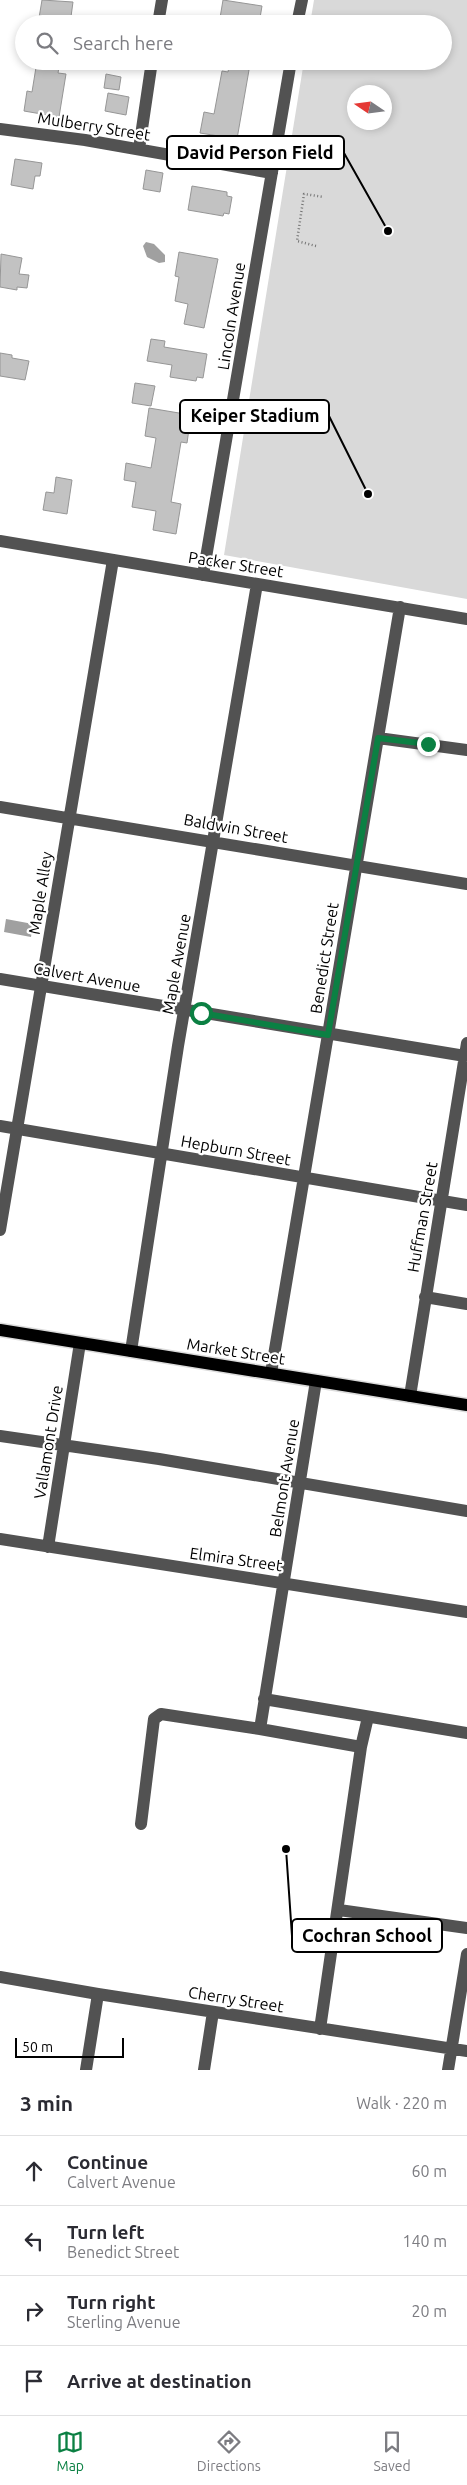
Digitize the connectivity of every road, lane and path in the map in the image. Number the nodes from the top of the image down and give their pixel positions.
1 (162, 0) edge
2 (302, 0) edge
3 (160, 15) edge
4 (300, 15) edge
5 (151, 70) edge
6 (289, 70) edge
7 (0, 129) edge
8 (139, 149) junction
9 (272, 173) junction
10 (324, 197) dead end
11 (316, 246) dead end
12 (0, 541) edge
13 (113, 560) junction
14 (203, 575) junction
15 (257, 584) junction
16 (400, 607) junction
17 (467, 619) edge
18 (378, 738) junction
19 (467, 750) edge
20 (0, 807) edge
21 (68, 817) junction
22 (214, 841) junction
23 (356, 866) junction
24 (467, 884) edge
25 (0, 979) edge
26 (42, 986) junction
27 (184, 1010) junction
28 (328, 1035) junction
29 (466, 1050) edge
30 (0, 1126) edge
31 (18, 1130) junction
32 (163, 1153) junction
33 (303, 1178) junction
34 (442, 1200) junction
35 (467, 1205) edge
36 (0, 1230) edge
37 (425, 1298) junction
38 (467, 1304) edge
39 (0, 1330) edge
40 (80, 1343) junction
41 (131, 1351) junction
42 (271, 1373) junction
43 (316, 1381) junction
44 (410, 1396) junction
45 (467, 1405) edge
46 (0, 1436) edge
47 (64, 1446) junction
48 (299, 1482) junction
49 (467, 1511) edge
50 (0, 1539) edge
51 (48, 1547) junction
52 (283, 1582) junction
53 (467, 1612) edge
54 (264, 1699) junction
55 (368, 1717) junction
56 (260, 1729) junction
57 (467, 1733) edge
58 (361, 1747) junction
59 (142, 1824) dead end
60 (339, 1910) junction
61 (467, 1928) edge
62 (467, 1954) edge
63 (0, 1977) edge
64 (98, 1994) junction
65 (213, 2012) junction
66 (320, 2029) junction
67 (452, 2049) junction
68 (467, 2051) edge
69 (86, 2070) edge
70 (204, 2070) edge
71 (448, 2070) edge

1 - 3 street
2 - 4 street
5 - 8 street
6 - 9 street, Lincoln Avenue
7 - 8 street, Mulberry Street
8 - 9 street, Mulberry Street
9 - 14 street, Lincoln Avenue
10 - 11 path
12 - 13 street, Packer Street
13 - 14 street, Packer Street
13 - 21 street, Maple Alley
14 - 15 street, Packer Street
15 - 16 street, Packer Street
15 - 22 street, Maple Avenue
16 - 17 street, Packer Street
16 - 18 street, Benedict Street
18 - 19 street
18 - 23 street, Benedict Street
20 - 21 street, Baldwin Street
21 - 22 street, Baldwin Street
21 - 26 street, Maple Alley
22 - 23 street, Baldwin Street
22 - 27 street, Maple Avenue
23 - 24 street, Baldwin Street
23 - 28 street, Benedict Street
25 - 26 street, Calvert Avenue
26 - 27 street, Calvert Avenue
26 - 31 street, Maple Alley
27 - 28 street, Calvert Avenue
27 - 32 street, Maple Avenue
28 - 29 street, Calvert Avenue
28 - 33 street, Benedict Street
29 - 34 street, Huffman Street
30 - 31 street, Hepburn Street
31 - 32 street, Hepburn Street
31 - 36 street, Maple Alley
32 - 33 street, Hepburn Street
32 - 41 street, Maple Avenue
33 - 34 street, Hepburn Street
33 - 42 street, Benedict Street
34 - 35 street, Hepburn Street
34 - 37 street, Huffman Street
37 - 38 street
37 - 44 street, Huffman Street
39 - 40 main road, Market Street
40 - 41 main road, Market Street
40 - 47 street, Vallamont Drive
41 - 42 main road, Market Street
42 - 43 main road, Market Street
43 - 44 main road, Market Street
43 - 48 street, Belmont Avenue
44 - 45 main road, Market Street
46 - 47 street
47 - 48 street
47 - 51 street, Vallamont Drive
48 - 49 street
48 - 52 street, Belmont Avenue
50 - 51 street, Elmira Street
51 - 52 street, Elmira Street
52 - 53 street, Elmira Street
52 - 54 street, Belmont Avenue
54 - 55 street
54 - 56 street, Belmont Avenue
55 - 57 street
55 - 58 street
56 - 58 street
56 - 59 street
58 - 60 street
60 - 61 street
60 - 66 street
62 - 67 street
63 - 64 street, Cherry Street
64 - 65 street, Cherry Street
64 - 69 street
65 - 66 street, Cherry Street
65 - 70 street
66 - 67 street, Cherry Street
67 - 68 street, Cherry Street
67 - 71 street

